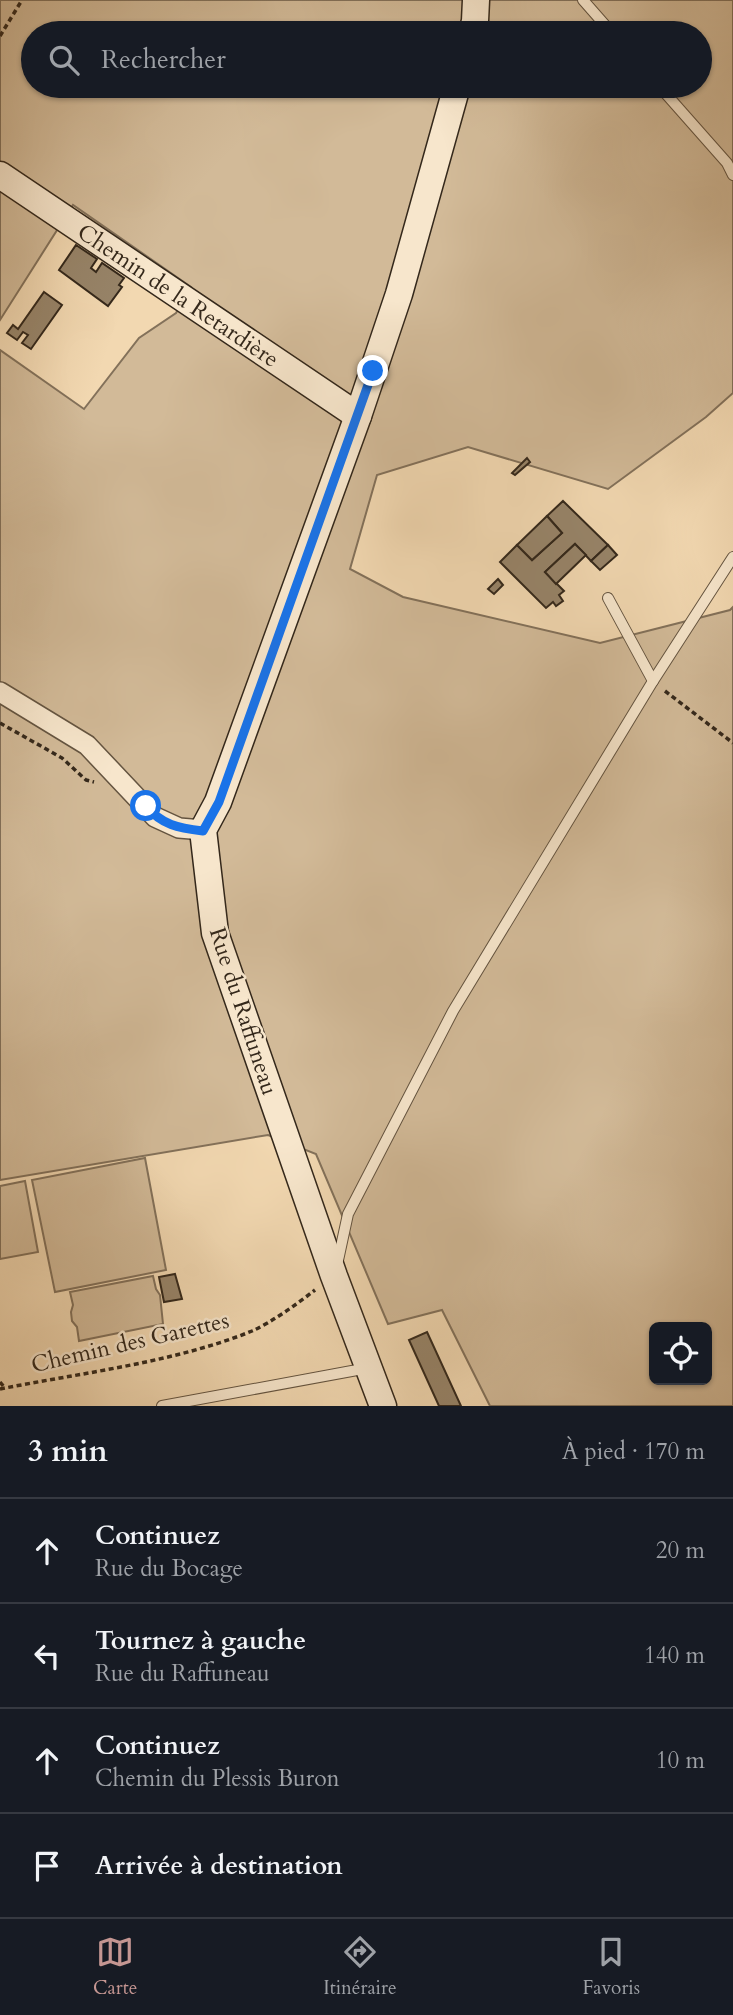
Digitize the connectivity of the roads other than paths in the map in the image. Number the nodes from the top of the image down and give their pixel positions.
1 (476, 0) edge
2 (583, 0) edge
3 (475, 21) edge
4 (601, 21) edge
5 (454, 98) edge
6 (670, 98) edge
7 (733, 174) edge
8 (0, 176) edge
9 (358, 416) junction
10 (733, 557) edge
11 (608, 598) dead end
12 (653, 681) junction
13 (0, 692) edge
14 (203, 831) junction
15 (334, 1276) junction
16 (369, 1368) junction
17 (195, 1403) edge
18 (162, 1406) edge
19 (383, 1406) edge

1 - 3 street
2 - 4 lane
5 - 9 street
6 - 7 lane
8 - 9 street, Chemin de la Retardière
9 - 14 street
10 - 12 lane
11 - 12 lane
12 - 15 lane
13 - 14 street
14 - 15 street, Rue du Raffuneau
15 - 16 street, Rue du Raffuneau
16 - 17 lane
16 - 19 street, Rue du Raffuneau
17 - 18 lane

